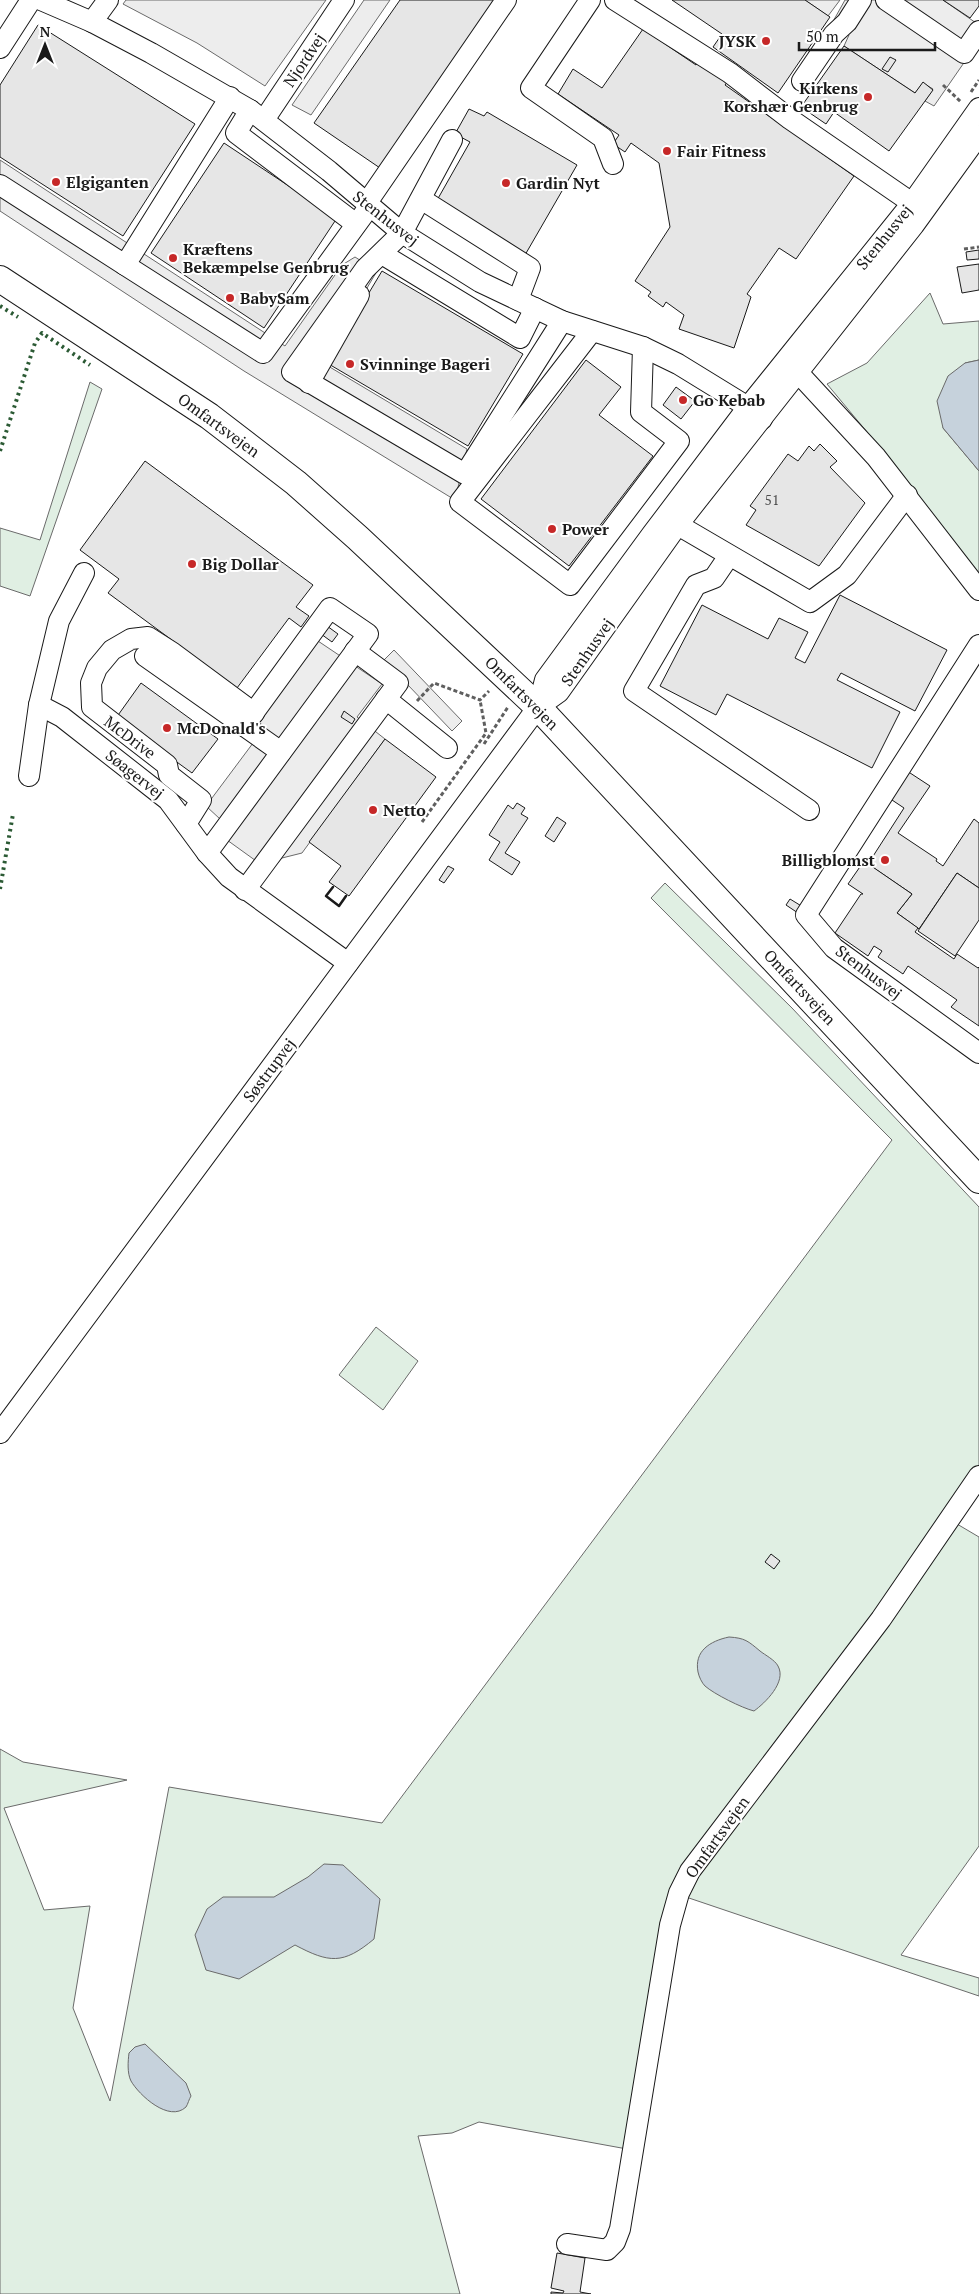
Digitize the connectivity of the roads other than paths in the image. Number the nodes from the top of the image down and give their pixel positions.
1 (31, 0) edge
2 (41, 0) edge
3 (108, 0) edge
4 (344, 0) edge
5 (506, 0) edge
6 (590, 0) edge
7 (615, 0) edge
8 (886, 0) edge
9 (854, 7) edge
10 (92, 22) junction
11 (979, 30) edge
12 (0, 48) edge
13 (802, 81) dead end
14 (230, 97) junction
15 (975, 104) edge
16 (257, 115) junction
17 (979, 135) edge
18 (452, 140) dead end
19 (613, 164) dead end
20 (0, 185) edge
21 (421, 199) junction
22 (912, 204) junction
23 (367, 205) junction
24 (356, 224) junction
25 (402, 233) junction
26 (382, 254) junction
27 (125, 265) junction
28 (0, 279) edge
29 (480, 282) junction
30 (526, 304) junction
31 (466, 305) junction
32 (562, 321) junction
33 (592, 331) junction
34 (644, 347) junction
35 (791, 368) junction
36 (755, 413) junction
37 (906, 495) junction
38 (671, 522) junction
39 (729, 556) junction
40 (84, 573) dead end
41 (979, 590) edge
42 (979, 646) edge
43 (355, 651) junction
44 (145, 656) dead end
45 (386, 699) junction
46 (39, 705) junction
47 (538, 707) junction
48 (249, 720) junction
49 (447, 748) dead end
50 (281, 752) junction
51 (29, 776) dead end
52 (809, 810) dead end
53 (186, 824) junction
54 (207, 853) junction
55 (245, 890) junction
56 (348, 964) junction
57 (979, 1053) edge
58 (979, 1180) edge
59 (0, 1433) edge
60 (979, 1476) edge
61 (567, 2244) dead end

1 - 12 street
2 - 10 street, Stenhusvej
3 - 10 street
4 - 16 street, Njordvej
5 - 23 street
6 - 19 street
7 - 22 street
8 - 11 street
9 - 13 street
10 - 14 street, Stenhusvej
14 - 16 street, Stenhusvej
14 - 27 street
15 - 22 street, Stenhusvej
16 - 23 street, Stenhusvej
16 - 24 street, Njordvej
17 - 35 street, Stenhusvej
18 - 21 street
20 - 27 street
21 - 25 street
21 - 30 street
22 - 35 street, Stenhusvej
23 - 24 street
23 - 25 street, Stenhusvej
24 - 27 street
25 - 26 street
25 - 29 street, Stenhusvej
26 - 31 street
26 - 32 street
28 - 47 main road, Omfartsvejen
29 - 30 street, Stenhusvej
29 - 31 street
30 - 31 street
30 - 32 street, Stenhusvej
32 - 33 street, Stenhusvej
33 - 34 street, Stenhusvej
33 - 34 street
34 - 36 street, Stenhusvej
35 - 36 street, Stenhusvej
35 - 37 street
36 - 38 street, Stenhusvej
37 - 39 street
37 - 41 street
38 - 39 street
38 - 47 street, Stenhusvej
39 - 52 street
40 - 46 street
42 - 57 street, Stenhusvej
43 - 45 street
43 - 48 street
43 - 50 street
44 - 48 street
45 - 49 street
45 - 55 street
46 - 51 street
46 - 53 street, Søagervej
47 - 56 street, Søstrupvej
47 - 58 main road, Omfartsvejen
48 - 50 street
48 - 53 street, McDrive
50 - 54 street
53 - 54 street, Søagervej
54 - 55 street, Søagervej
55 - 56 street, Søagervej
56 - 59 street, Søstrupvej
60 - 61 street, Omfartsvejen

